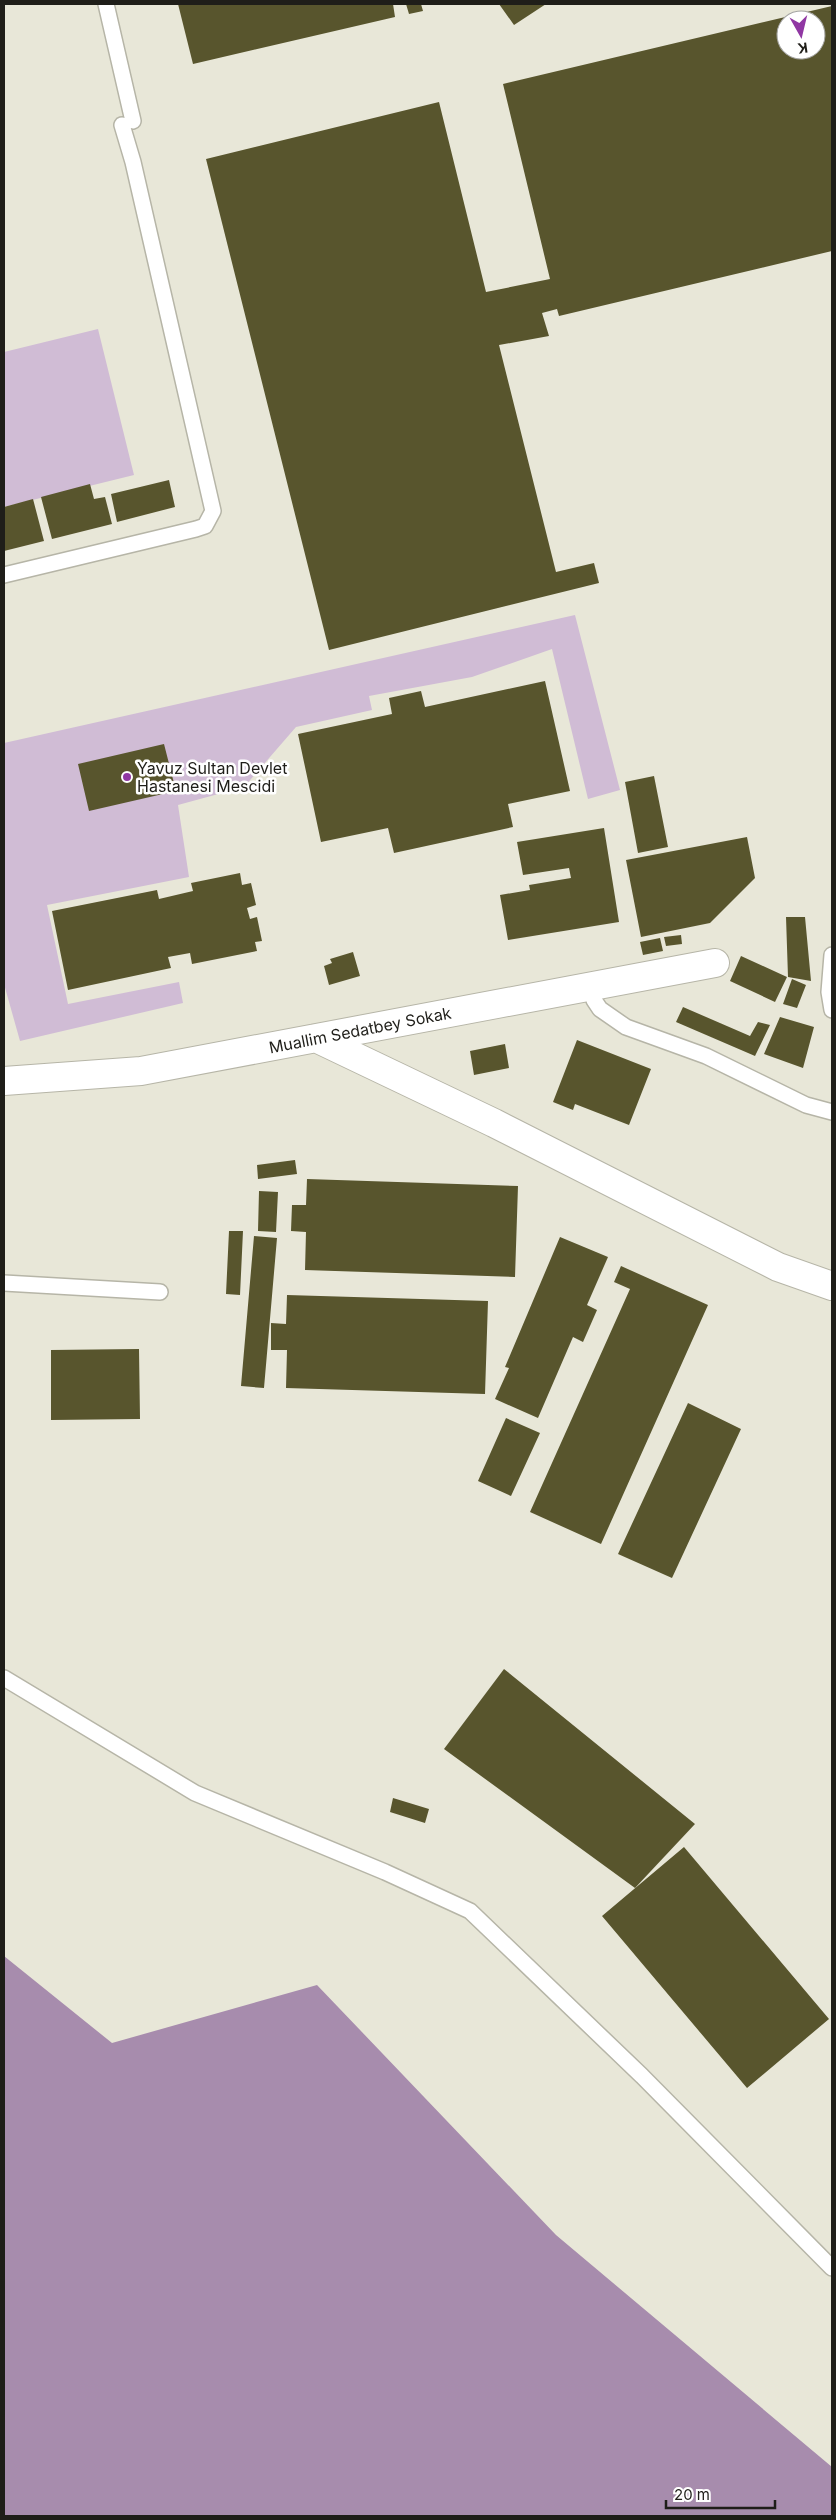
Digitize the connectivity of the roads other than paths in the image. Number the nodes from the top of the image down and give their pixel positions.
1 (106, 4) edge
2 (4, 575) edge
3 (832, 955) edge
4 (715, 963) dead end
5 (591, 987) junction
6 (832, 1010) edge
7 (316, 1038) junction
8 (4, 1081) edge
9 (832, 1112) edge
10 (4, 1283) edge
11 (832, 1286) edge
12 (160, 1292) dead end
13 (4, 1678) edge
14 (832, 2268) edge

1 - 2 lane
3 - 6 lane
4 - 5 street, Muallim Sedatbey Sokak
5 - 7 street, Muallim Sedatbey Sokak
5 - 9 lane
7 - 8 street, Muallim Sedatbey Sokak
7 - 11 street
10 - 12 lane
13 - 14 lane

